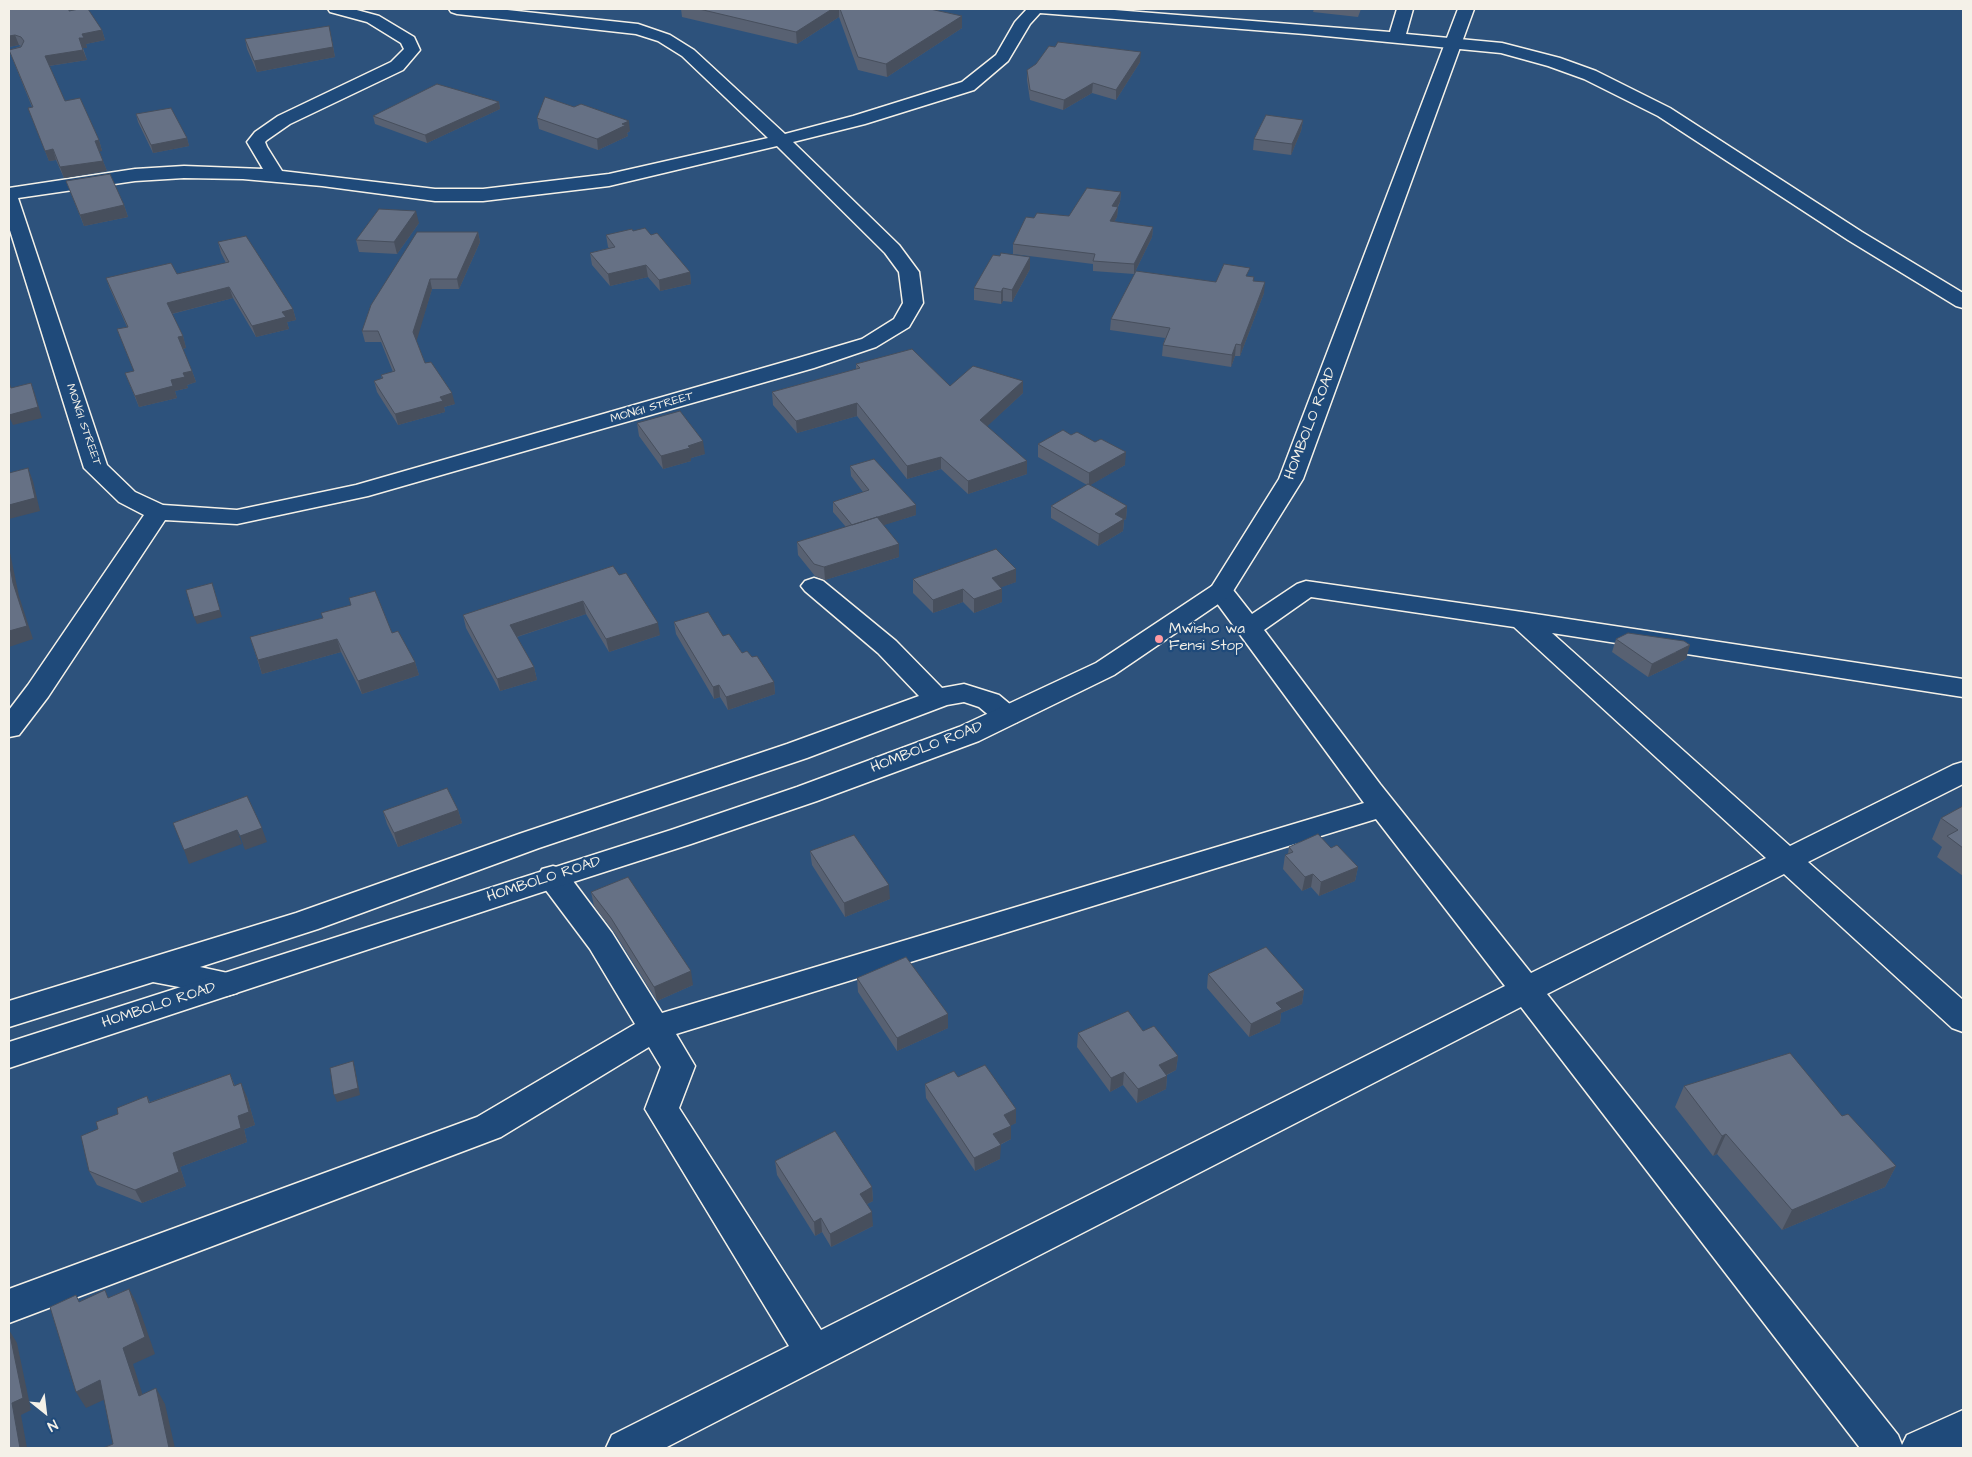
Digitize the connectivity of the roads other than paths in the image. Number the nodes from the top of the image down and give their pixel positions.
1 (336, 9) edge
2 (457, 9) edge
3 (1035, 9) edge
4 (1043, 9) edge
5 (1405, 9) edge
6 (1466, 9) edge
7 (1396, 39) junction
8 (1452, 43) junction
9 (781, 140) junction
10 (276, 176) junction
11 (9, 194) edge
12 (9, 198) edge
13 (1963, 302) edge
14 (158, 512) junction
15 (814, 586) dead end
16 (1221, 591) junction
17 (1522, 620) junction
18 (1249, 628) junction
19 (1963, 688) edge
20 (937, 699) junction
21 (1007, 716) junction
22 (9, 728) edge
23 (1963, 772) edge
24 (1383, 807) junction
25 (1788, 860) junction
26 (553, 877) junction
27 (153, 970) junction
28 (226, 984) junction
29 (1526, 990) junction
30 (9, 1014) edge
31 (1963, 1019) edge
32 (655, 1028) junction
33 (9, 1055) edge
34 (9, 1306) edge
35 (814, 1352) junction
36 (1963, 1429) edge
37 (626, 1448) edge
38 (1884, 1448) edge
39 (1921, 1448) edge

1 - 10 street
2 - 9 street, MONGI STREET
3 - 9 street
4 - 7 street
5 - 7 street
6 - 8 street, HOMBOLO ROAD
7 - 8 street
8 - 13 street
8 - 16 street, HOMBOLO ROAD
9 - 10 street
9 - 14 street, MONGI STREET
10 - 11 street
12 - 14 street, MONGI STREET
14 - 22 street
15 - 20 street
16 - 18 street
16 - 21 street, HOMBOLO ROAD
17 - 18 street
17 - 19 street
17 - 25 street
18 - 24 street
20 - 21 street
20 - 27 street
21 - 26 street, HOMBOLO ROAD
23 - 25 street
24 - 29 street
24 - 32 street
25 - 29 street
25 - 31 street
26 - 28 street, HOMBOLO ROAD
26 - 32 street
27 - 28 street
27 - 30 street
28 - 33 street, HOMBOLO ROAD
29 - 35 street
29 - 38 street
32 - 34 street
32 - 35 street
35 - 37 street
36 - 39 street

